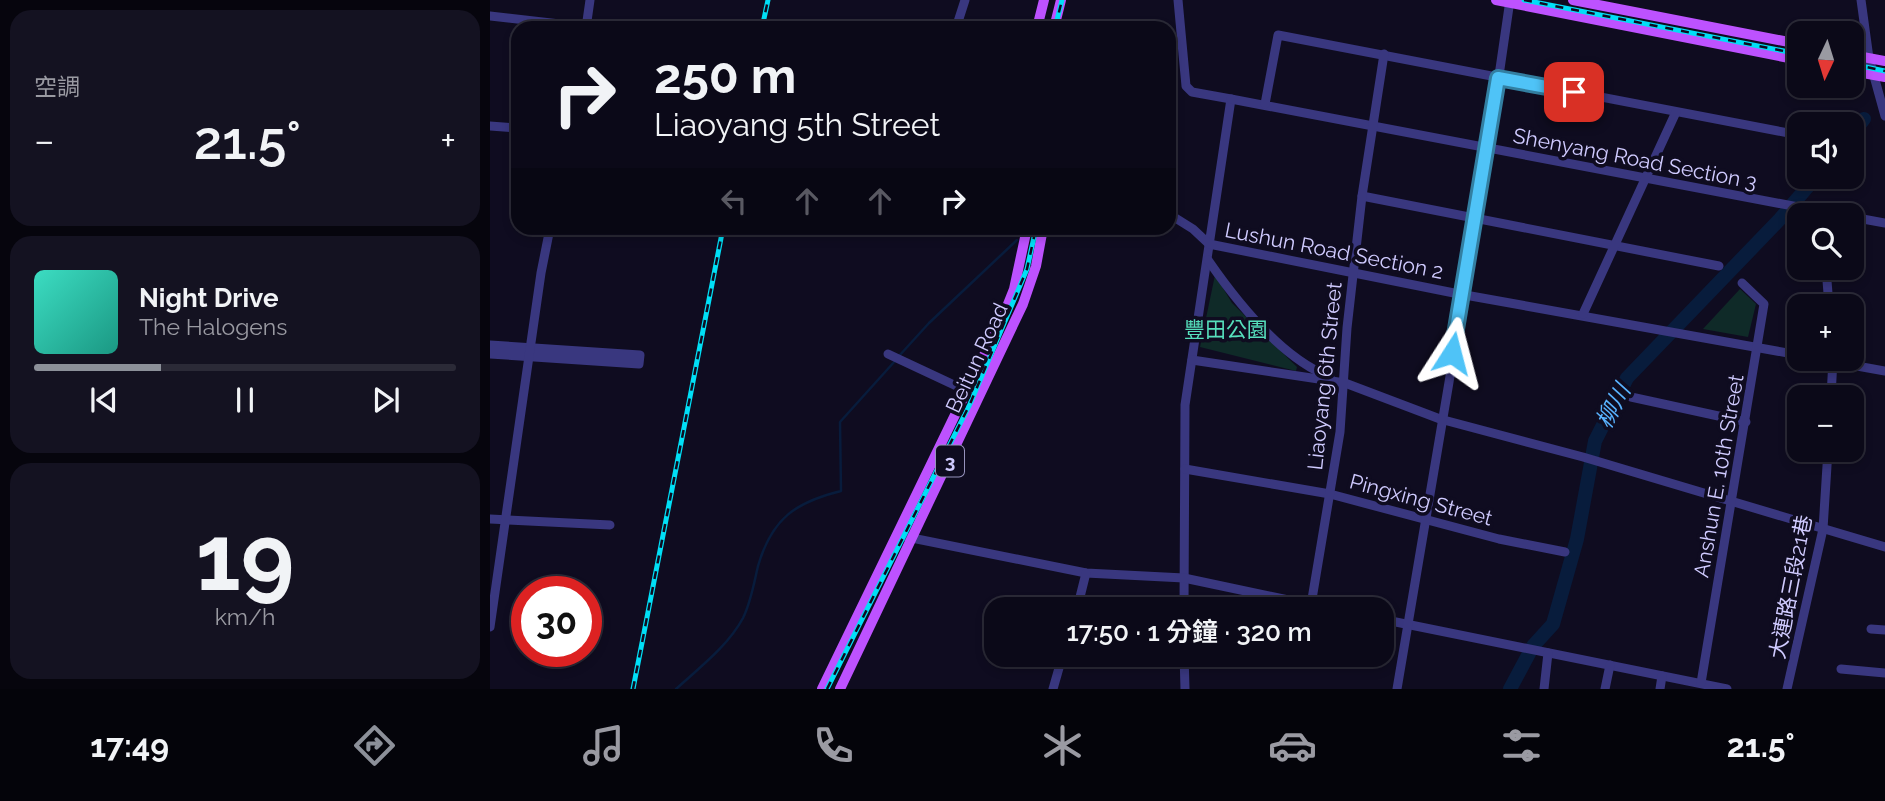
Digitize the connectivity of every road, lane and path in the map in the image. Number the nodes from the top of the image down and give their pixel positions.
1 (590, 0) edge
2 (965, 0) edge
3 (1044, 0) edge
4 (1061, 0) edge
5 (1178, 0) edge
6 (1496, 0) edge
7 (1573, 0) edge
8 (1861, 0) edge
9 (1510, 1) edge
10 (1633, 6) edge
11 (490, 16) edge
12 (534, 21) edge
13 (587, 21) edge
14 (958, 21) edge
15 (1039, 21) edge
16 (1056, 21) edge
17 (1787, 41) edge
18 (1384, 54) junction
19 (1864, 57) edge
20 (1787, 58) edge
21 (1869, 58) junction
22 (1885, 61) edge
23 (1881, 76) edge
24 (1498, 78) junction
25 (1231, 99) junction
26 (1265, 104) junction
27 (1676, 112) junction
28 (1885, 116) edge
29 (490, 126) edge
30 (1374, 127) junction
31 (511, 128) edge
32 (1787, 133) edge
33 (1489, 148) junction
34 (1645, 178) junction
35 (1362, 196) junction
36 (1787, 206) edge
37 (1176, 218) edge
38 (1474, 219) junction
39 (1864, 219) edge
40 (1885, 223) edge
41 (549, 235) edge
42 (1026, 235) edge
43 (1042, 235) edge
44 (1209, 244) junction
45 (1616, 245) junction
46 (1208, 260) junction
47 (1719, 266) dead end
48 (1354, 274) junction
49 (1742, 283) dead end
50 (1461, 294) junction
51 (1583, 314) junction
52 (490, 345) edge
53 (1758, 348) junction
54 (531, 352) junction
55 (1787, 353) edge
56 (490, 354) edge
57 (890, 355) dead end
58 (1192, 360) junction
59 (1864, 367) edge
60 (1885, 371) edge
61 (1345, 383) junction
62 (968, 391) junction
63 (1631, 397) dead end
64 (1440, 419) junction
65 (1746, 422) junction
66 (1827, 462) edge
67 (1185, 470) junction
68 (1330, 494) junction
69 (1732, 502) junction
70 (490, 519) edge
71 (506, 520) junction
72 (1426, 520) junction
73 (610, 525) dead end
74 (1823, 528) junction
75 (897, 536) junction
76 (914, 537) junction
77 (1885, 547) edge
78 (1565, 552) dead end
79 (1086, 573) junction
80 (1184, 578) junction
81 (1080, 597) edge
82 (1184, 597) edge
83 (1273, 597) edge
84 (1312, 597) edge
85 (1394, 622) edge
86 (1407, 625) junction
87 (490, 627) edge
88 (1871, 629) dead end
89 (1885, 630) edge
90 (1545, 653) junction
91 (1610, 665) junction
92 (1059, 667) edge
93 (1184, 667) edge
94 (1841, 669) dead end
95 (1885, 673) edge
96 (1661, 676) junction
97 (1701, 683) junction
98 (822, 689) edge
99 (840, 689) edge
100 (1053, 689) edge
101 (1185, 689) edge
102 (1397, 689) edge
103 (1544, 689) edge
104 (1605, 689) edge
105 (1660, 689) edge
106 (1727, 689) edge
107 (1787, 689) edge

1 - 13 street
2 - 14 street
3 - 15 main road
4 - 16 main road
5 - 25 street, Shenyang Road Section 3
6 - 9 main road
7 - 10 main road
8 - 21 street
9 - 20 main road
9 - 24 street
10 - 17 main road
11 - 12 street
18 - 24 street
18 - 26 street
18 - 30 street, Liaoyang 6th Street
19 - 21 main road
21 - 22 main road
21 - 23 street
23 - 28 street
24 - 27 street
24 - 33 street
25 - 26 street, Shenyang Road Section 3
25 - 44 street
26 - 30 street, Shenyang Road Section 3
27 - 32 street
27 - 34 street
29 - 31 street
30 - 33 street, Shenyang Road Section 3
30 - 35 street, Liaoyang 6th Street
33 - 34 street, Shenyang Road Section 3
33 - 38 street
34 - 36 street, Shenyang Road Section 3
34 - 45 street
35 - 38 street
35 - 48 street, Liaoyang 6th Street
37 - 44 street, Lushun Road Section 2
38 - 45 street
38 - 50 street
39 - 40 street
41 - 54 street
42 - 62 main road, Beitun Road / 3
43 - 76 main road, Beitun Road / 3
44 - 46 street
44 - 48 street, Lushun Road Section 2
45 - 47 street
45 - 51 street
46 - 58 street
46 - 61 street
48 - 50 street, Lushun Road Section 2
48 - 61 street, Liaoyang 6th Street
49 - 53 street, Anshun E. 10th Street
50 - 51 street, Lushun Road Section 2
50 - 64 street
51 - 53 street, Lushun Road Section 2
52 - 54 street
53 - 55 street
53 - 65 street, Anshun E. 10th Street
54 - 54 street
54 - 56 street
54 - 71 street
57 - 62 street
58 - 61 street
58 - 67 street
59 - 60 street
61 - 64 street
61 - 68 street, Liaoyang 6th Street
62 - 75 main road, Beitun Road / 3
63 - 65 street
64 - 69 street
64 - 72 street
65 - 69 street, Anshun E. 10th Street
66 - 74 street, 大連路三段21巷
67 - 68 street, Pingxing Street
67 - 80 street
68 - 72 street, Pingxing Street
68 - 84 street, Liaoyang 6th Street
69 - 74 street
69 - 97 street, Anshun E. 10th Street
70 - 71 street
71 - 73 street
71 - 87 street
72 - 78 street, Pingxing Street
72 - 86 street
74 - 77 street
74 - 107 street, 大連路三段21巷
75 - 76 street
75 - 98 main road, Beitun Road / 3
76 - 79 street
76 - 99 main road, Beitun Road / 3
79 - 80 street
79 - 81 street
80 - 82 street
80 - 83 street
85 - 86 street
86 - 90 street
86 - 102 street
88 - 89 street
90 - 91 street
90 - 103 street
91 - 96 street
91 - 104 street
92 - 100 street
93 - 101 street
94 - 95 street
96 - 97 street
96 - 105 street
97 - 106 street

